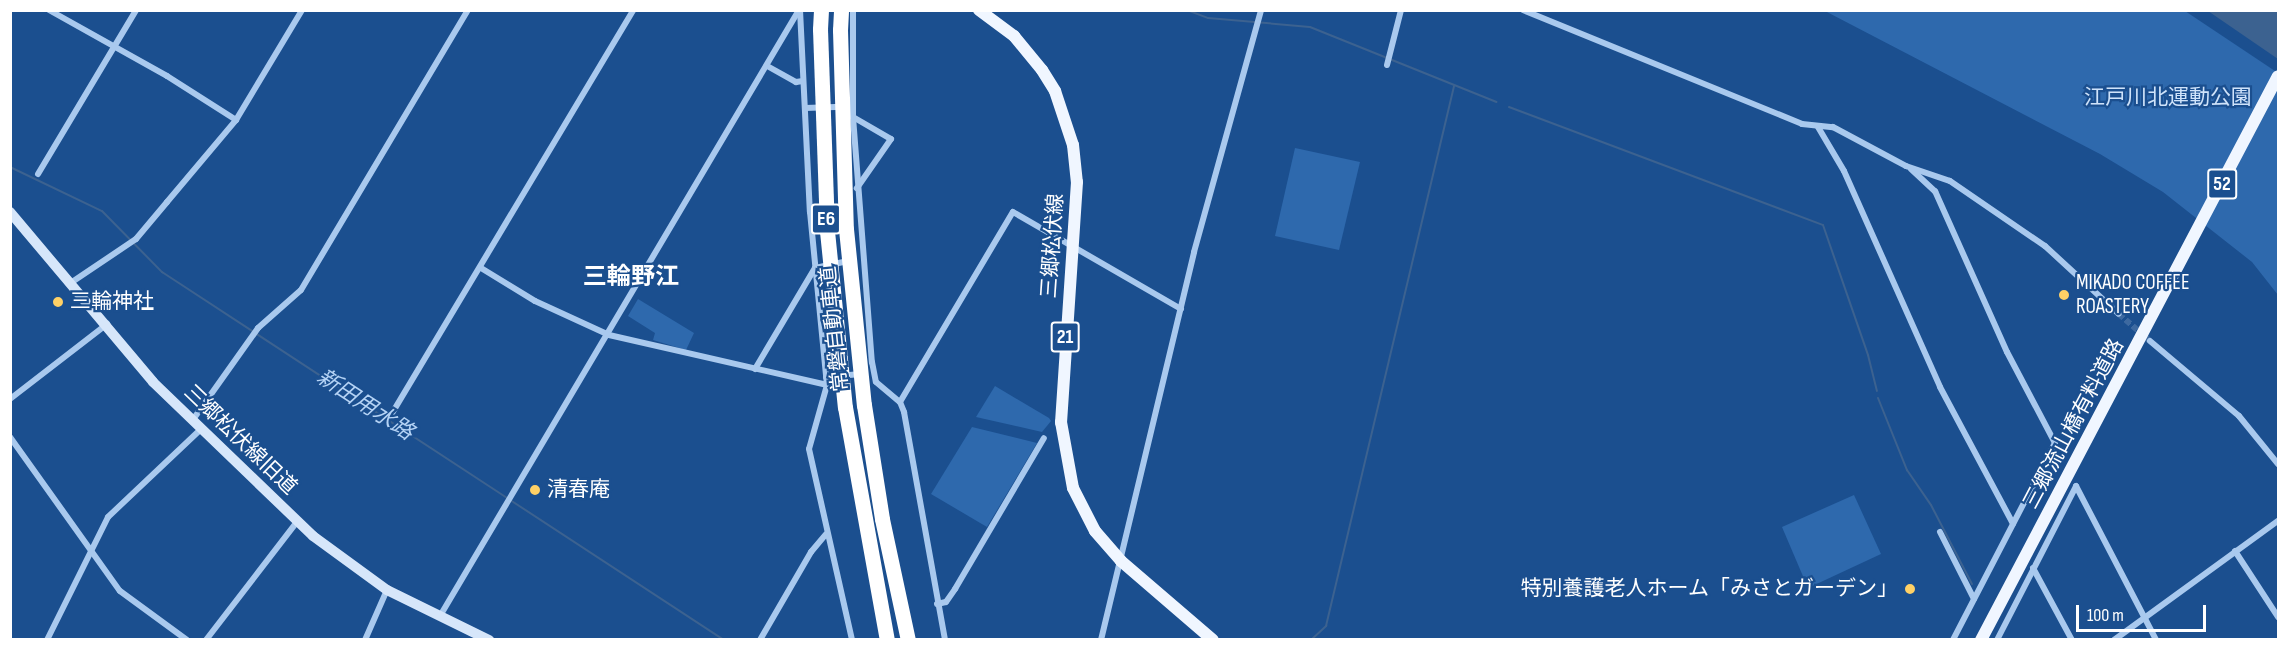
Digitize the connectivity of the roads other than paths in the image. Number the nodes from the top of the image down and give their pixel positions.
1 (50, 10) edge
2 (136, 10) edge
3 (302, 10) edge
4 (468, 10) edge
5 (633, 10) edge
6 (800, 10) edge
7 (821, 10) edge
8 (841, 10) edge
9 (853, 10) edge
10 (979, 10) edge
11 (1261, 10) edge
12 (1401, 10) edge
13 (1523, 10) edge
14 (115, 48) junction
15 (1387, 66) dead end
16 (769, 67) junction
17 (2278, 76) edge
18 (803, 81) junction
19 (853, 107) junction
20 (805, 108) junction
21 (853, 117) junction
22 (236, 120) junction
23 (1818, 127) junction
24 (1906, 166) junction
25 (38, 174) dead end
26 (858, 188) junction
27 (12, 215) edge
28 (1072, 249) junction
29 (862, 259) junction
30 (481, 268) junction
31 (815, 268) junction
32 (72, 282) junction
33 (1180, 309) junction
34 (2119, 314) tunnel mouth
35 (107, 324) junction
36 (609, 335) junction
37 (2150, 341) tunnel mouth
38 (755, 369) junction
39 (874, 372) junction
40 (826, 377) junction
41 (826, 385) junction
42 (10, 399) edge
43 (900, 402) junction
44 (391, 415) dead end
45 (196, 426) junction
46 (10, 437) edge
47 (1044, 438) dead end
48 (2278, 464) edge
49 (2278, 521) edge
50 (297, 522) junction
51 (2013, 524) junction
52 (1940, 532) dead end
53 (826, 534) junction
54 (92, 550) junction
55 (2235, 550) junction
56 (1121, 561) junction
57 (2033, 568) junction
58 (387, 590) junction
59 (1974, 599) junction
60 (937, 604) junction
61 (439, 617) junction
62 (2278, 617) edge
63 (2145, 618) junction
64 (1982, 636) edge
65 (46, 639) edge
66 (188, 639) edge
67 (206, 639) edge
68 (365, 639) edge
69 (489, 639) edge
70 (760, 639) edge
71 (852, 639) edge
72 (887, 639) edge
73 (908, 639) edge
74 (945, 639) edge
75 (1101, 639) edge
76 (1213, 639) edge
77 (1953, 639) edge
78 (1997, 639) edge
79 (2072, 639) edge
80 (2114, 639) edge
81 (2156, 639) edge

1 - 14 street
2 - 14 street
3 - 22 street
4 - 45 street
5 - 30 street
6 - 16 street
6 - 18 street
7 - 72 highway, 常磐自動車道 / E6, bridge
8 - 73 highway, 常磐自動車道 / E6, bridge
9 - 19 street
10 - 28 main road, 三郷松伏線 / 21
11 - 33 street
12 - 15 street
13 - 23 street
14 - 22 street
14 - 25 street
16 - 18 street
16 - 36 street
17 - 64 main road, 三郷流山橋有料道路 / 52
18 - 20 street
19 - 20 street
19 - 21 street
20 - 31 street
21 - 26 street
21 - 26 street
22 - 32 street
23 - 24 street
23 - 51 street
24 - 34 street
24 - 51 street
26 - 29 street
27 - 32 street, 三郷松伏線旧道
28 - 33 street
28 - 43 street
28 - 56 main road, 三郷松伏線 / 21
29 - 31 street
29 - 39 street
30 - 36 street
30 - 44 street
31 - 38 street
31 - 40 street
32 - 35 street, 三郷松伏線旧道
33 - 56 street
35 - 42 street
35 - 45 street, 三郷松伏線旧道
36 - 38 street
36 - 61 street
37 - 48 street
38 - 41 street
39 - 40 street
39 - 43 street
40 - 41 street
41 - 53 street
43 - 60 street
45 - 50 street, 三郷松伏線旧道
45 - 54 street
46 - 54 street
47 - 60 street
49 - 55 street
50 - 58 street, 三郷松伏線旧道
50 - 67 street
51 - 59 street
52 - 59 street
53 - 70 street
53 - 71 street
54 - 65 street
54 - 66 street
55 - 62 street
55 - 63 street
56 - 75 street
56 - 76 main road, 三郷松伏線 / 21
57 - 63 street
57 - 78 street
57 - 79 street
58 - 61 street, 三郷松伏線旧道
58 - 68 street
59 - 77 street
60 - 74 street
61 - 69 street, 三郷松伏線旧道
63 - 80 street
63 - 81 street

